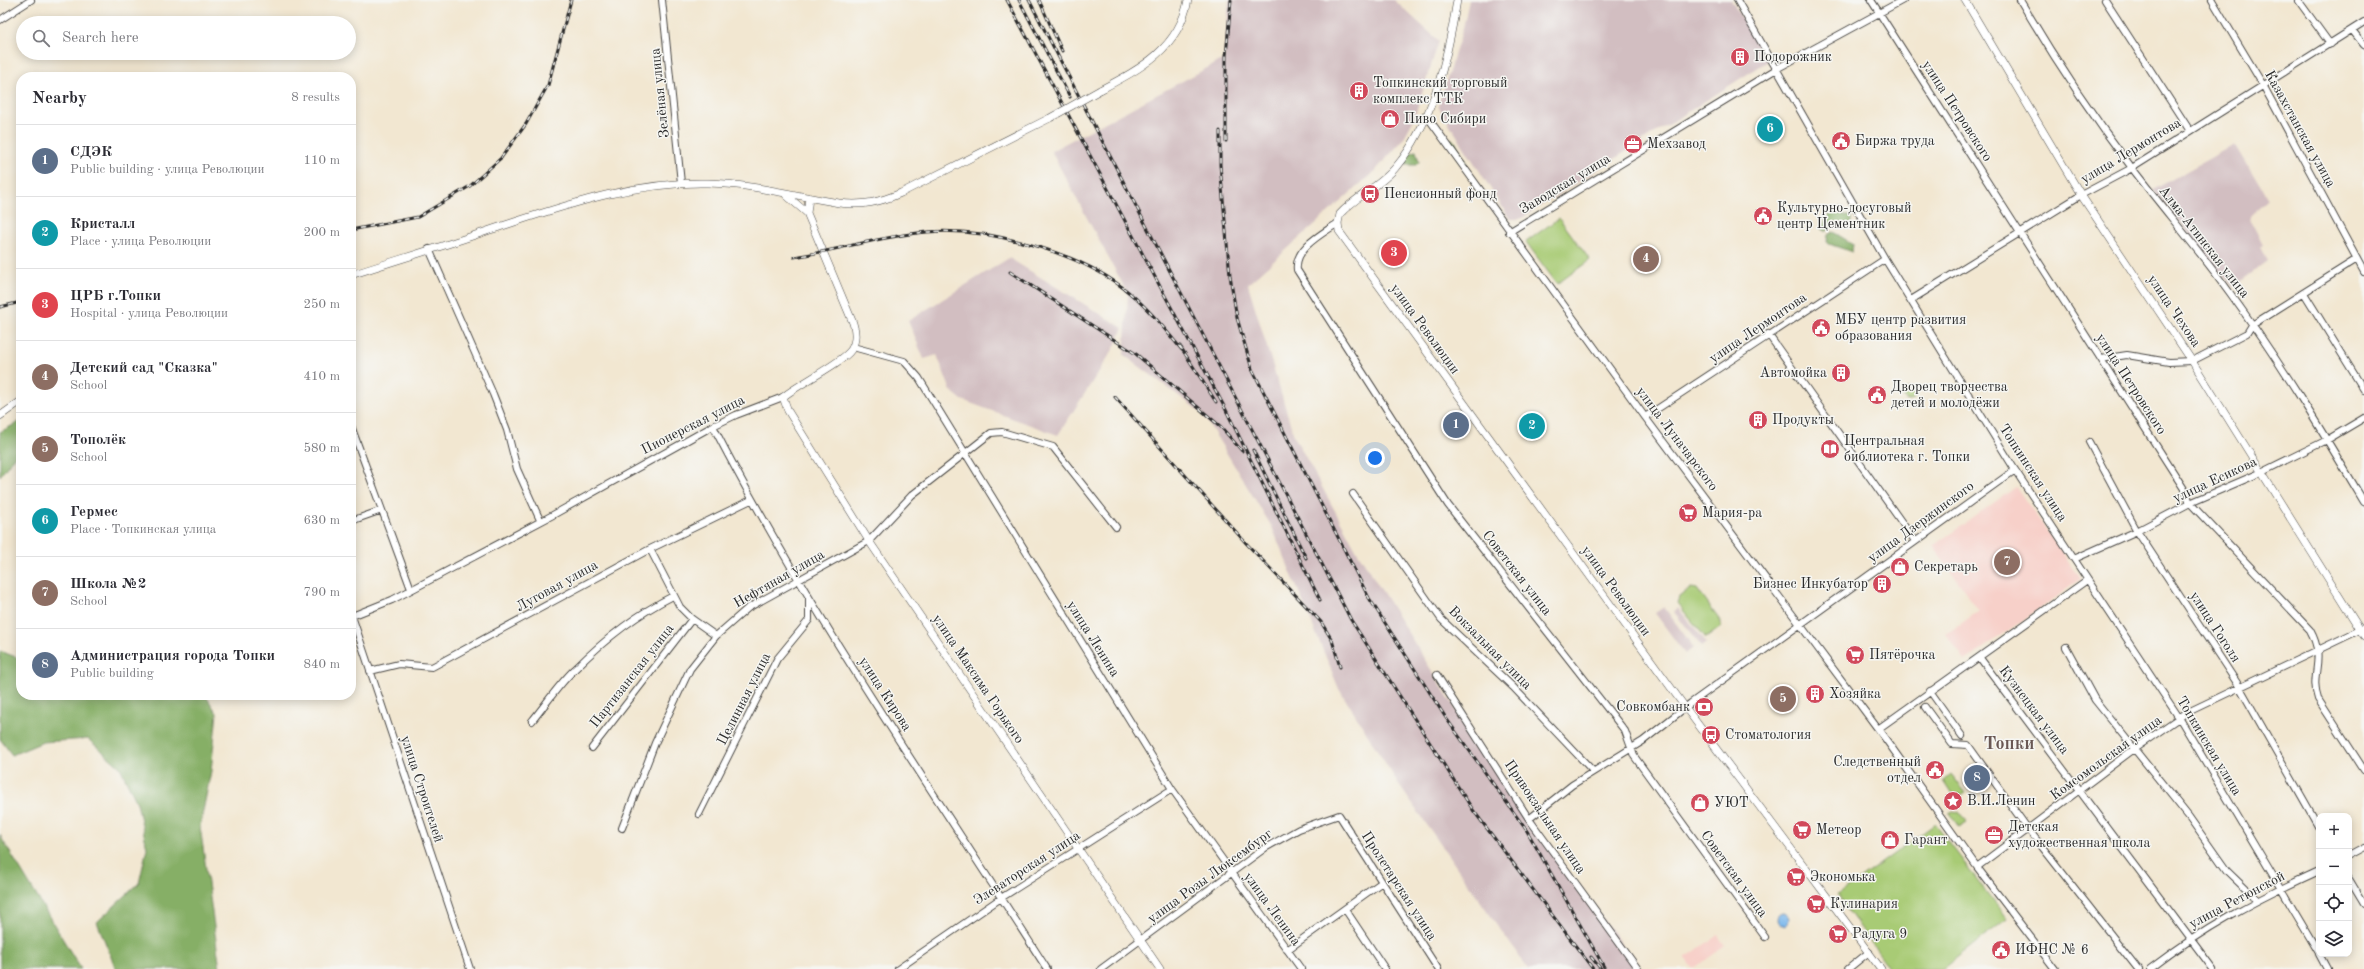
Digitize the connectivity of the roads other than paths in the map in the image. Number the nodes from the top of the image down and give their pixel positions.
1 (31, 0) edge
2 (662, 0) edge
3 (1188, 0) edge
4 (1456, 0) edge
5 (1737, 0) edge
6 (1871, 0) edge
7 (1903, 0) edge
8 (1965, 0) edge
9 (2020, 0) edge
10 (2104, 0) edge
11 (2212, 0) edge
12 (2298, 0) edge
13 (1880, 14) junction
14 (0, 20) edge
15 (2364, 22) edge
16 (2352, 30) junction
17 (2330, 44) junction
18 (2364, 45) edge
19 (1778, 68) junction
20 (2263, 84) junction
21 (1426, 115) junction
22 (2190, 131) junction
23 (2132, 168) junction
24 (681, 183) junction
25 (784, 194) junction
26 (2081, 195) junction
27 (809, 198) junction
28 (807, 213) junction
29 (1338, 223) junction
30 (1509, 232) junction
31 (2022, 233) junction
32 (429, 249) junction
33 (1885, 259) junction
34 (2357, 260) junction
35 (2364, 272) edge
36 (356, 273) edge
37 (2304, 293) junction
38 (1911, 300) junction
39 (2252, 325) junction
40 (1768, 334) junction
41 (853, 347) junction
42 (2101, 359) junction
43 (2192, 361) junction
44 (2364, 390) edge
45 (783, 397) junction
46 (16, 405) edge
47 (0, 416) edge
48 (1645, 417) junction
49 (2364, 418) edge
50 (713, 426) junction
51 (356, 440) edge
52 (2328, 440) junction
53 (2089, 442) dead end
54 (964, 452) junction
55 (2015, 470) junction
56 (2260, 473) junction
57 (1353, 494) dead end
58 (751, 500) junction
59 (2364, 502) edge
60 (2190, 503) junction
61 (382, 510) junction
62 (356, 519) edge
63 (540, 520) junction
64 (1116, 528) dead end
65 (2137, 531) junction
66 (869, 541) junction
67 (1915, 541) junction
68 (650, 549) junction
69 (2074, 559) junction
70 (798, 580) junction
71 (2087, 580) junction
72 (411, 589) junction
73 (674, 596) junction
74 (809, 598) junction
75 (356, 614) edge
76 (692, 619) junction
77 (1799, 626) junction
78 (356, 628) edge
79 (2363, 632) edge
80 (716, 636) junction
81 (2066, 647) dead end
82 (2318, 649) junction
83 (1980, 658) junction
84 (370, 671) junction
85 (1437, 675) dead end
86 (2239, 686) junction
87 (1930, 691) junction
88 (1925, 707) dead end
89 (1685, 708) junction
90 (2180, 719) junction
91 (532, 721) dead end
92 (1878, 729) junction
93 (1962, 736) dead end
94 (1632, 747) junction
95 (592, 748) dead end
96 (2134, 749) junction
97 (2364, 770) edge
98 (1593, 771) junction
99 (1172, 789) junction
100 (2081, 791) junction
101 (699, 814) dead end
102 (1339, 815) joint
103 (1529, 819) junction
104 (2316, 822) edge
105 (622, 828) dead end
106 (2028, 829) junction
107 (2364, 848) edge
108 (1078, 850) junction
109 (2352, 854) edge
110 (1977, 867) junction
111 (2316, 872) edge
112 (1231, 874) junction
113 (1382, 882) junction
114 (2352, 884) edge
115 (2281, 888) junction
116 (1001, 898) junction
117 (2257, 900) junction
118 (2364, 904) edge
119 (1345, 909) junction
120 (1765, 937) dead end
121 (2190, 939) junction
122 (1140, 942) junction
123 (2316, 949) edge
124 (1287, 950) junction
125 (1869, 952) junction
126 (2321, 957) edge
127 (901, 968) edge
128 (470, 969) edge
129 (1047, 969) edge
130 (1101, 969) edge
131 (1160, 969) edge
132 (1301, 969) edge
133 (1385, 969) edge
134 (1438, 969) edge
135 (1638, 969) edge
136 (1848, 969) edge
137 (1881, 969) edge
138 (2055, 969) edge
139 (2138, 969) edge
140 (2150, 969) edge
141 (2213, 969) edge
142 (2327, 969) edge

1 - 14 street
2 - 24 street, Зелёная улица
3 - 27 street, bridge
4 - 21 street
5 - 19 street, Топкинская улица
6 - 13 street, улица Петровского
7 - 13 street, Заводская улица
8 - 26 street, улица Чехова
9 - 23 street, Алма-Атинская улица
10 - 22 street
11 - 20 street, Казахстанская улица
12 - 17 street
13 - 19 street, Заводская улица
13 - 31 street, улица Петровского
15 - 16 street, улица Лермонтова
16 - 17 street, улица Лермонтова
16 - 18 street
17 - 20 street, улица Лермонтова
19 - 30 street, Заводская улица
19 - 33 street, Топкинская улица
20 - 22 street, улица Лермонтова
20 - 34 street, Казахстанская улица
21 - 29 street
21 - 30 street, улица Луначарского
22 - 23 street, улица Лермонтова
23 - 26 street, улица Лермонтова
23 - 39 street, Алма-Атинская улица
24 - 25 street
24 - 32 street
25 - 27 street
25 - 28 street
26 - 31 street, улица Лермонтова
26 - 43 street, улица Чехова
27 - 28 street
28 - 41 street
29 - 89 street, улица Революции
29 - 94 street, Советская улица
30 - 48 street, улица Луначарского
31 - 38 street, улица Лермонтова
31 - 42 street, улица Петровского
32 - 36 street
32 - 63 street
33 - 38 street, Топкинская улица
33 - 40 street, улица Лермонтова
34 - 35 street, Казахстанская улица
34 - 37 street
37 - 39 street
37 - 44 street
38 - 55 street, Топкинская улица
39 - 43 street
39 - 52 street, Алма-Атинская улица
40 - 48 street, улица Лермонтова
40 - 67 street
41 - 45 street, Пионерская улица
41 - 54 street, улица Ленина
42 - 43 street
42 - 60 street, улица Петровского
43 - 56 street, улица Чехова
45 - 50 street, Пионерская улица
45 - 66 street, улица Максима Горького
46 - 47 street
48 - 77 street, улица Луначарского
49 - 52 street, улица Есикова
50 - 58 street, улица Кирова
50 - 63 street, Пионерская улица
51 - 61 street
52 - 56 street, улица Есикова
52 - 59 street, Алма-Атинская улица
53 - 65 street, улица Гоголя
54 - 64 street, Нефтяная улица
54 - 66 street, Нефтяная улица
54 - 99 street, улица Ленина
55 - 67 street, улица Дзержинского
55 - 69 street, Топкинская улица
56 - 60 street, улица Есикова
56 - 79 street, улица Чехова
57 - 98 street, Вокзальная улица
58 - 68 street, Луговая улица
58 - 70 street, улица Кирова
60 - 65 street, улица Есикова
60 - 82 street, улица Петровского
61 - 62 street
61 - 72 street
63 - 72 street, Пионерская улица
65 - 69 street, улица Есикова
65 - 86 street, улица Гоголя
66 - 70 street, Нефтяная улица
66 - 108 street, улица Максима Горького
67 - 77 street, улица Дзержинского
68 - 73 street
68 - 84 street, Луговая улица
69 - 71 street, Топкинская улица
70 - 74 street, улица Кирова
70 - 80 street, Нефтяная улица
71 - 83 street
71 - 90 street, Топкинская улица
72 - 75 street, Пионерская улица
73 - 76 street
73 - 91 street
74 - 101 street, Целинная улица
74 - 116 street, улица Кирова
76 - 80 street
76 - 95 street, Партизанская улица
77 - 89 street, улица Дзержинского
77 - 92 street, улица Луначарского
78 - 84 street, улица Строителей
79 - 82 street, Комсомольская улица
80 - 105 street, Нефтяная улица
81 - 96 street
82 - 86 street, Комсомольская улица
82 - 97 street, улица Петровского
83 - 87 street
83 - 100 street, Кузнецкая улица
84 - 128 street, улица Строителей
85 - 103 street, Привокзальная улица
86 - 90 street, Комсомольская улица
86 - 104 street, улица Гоголя
87 - 92 street
87 - 93 street
88 - 106 street
89 - 94 street, улица Дзержинского
89 - 125 street, улица Революции
90 - 96 street, Комсомольская улица
90 - 115 street, Топкинская улица
92 - 110 street, улица Луначарского
94 - 98 street, улица Дзержинского
94 - 120 street, Советская улица
96 - 100 street, Комсомольская улица
96 - 117 street
98 - 103 street, улица Дзержинского
99 - 108 street, Элеваторская улица
99 - 112 street, улица Ленина
100 - 106 street, Комсомольская улица
100 - 121 street, Кузнецкая улица
102 - 112 street, улица Розы Люксембург
102 - 113 street, Пролетарская улица
103 - 135 street, Привокзальная улица
106 - 110 street, Комсомольская улица
106 - 139 street
107 - 109 street
108 - 116 street, Элеваторская улица
108 - 122 street, улица Максима Горького
110 - 138 street, улица Луначарского
111 - 115 street, улица Ретюнской
112 - 122 street, улица Розы Люксембург
112 - 124 street, улица Ленина
113 - 119 street
113 - 134 street, Пролетарская улица
114 - 118 street
115 - 117 street, улица Ретюнской
115 - 123 street, Топкинская улица
116 - 127 street, Элеваторская улица
116 - 129 street, улица Кирова
117 - 121 street, улица Ретюнской
119 - 124 street
119 - 133 street
121 - 140 street, улица Ретюнской
121 - 141 street, Кузнецкая улица
122 - 130 street, улица Розы Люксембург
122 - 131 street, улица Максима Горького
124 - 132 street, улица Ленина
125 - 136 street
125 - 137 street, улица Революции
126 - 142 street, Топкинская улица

